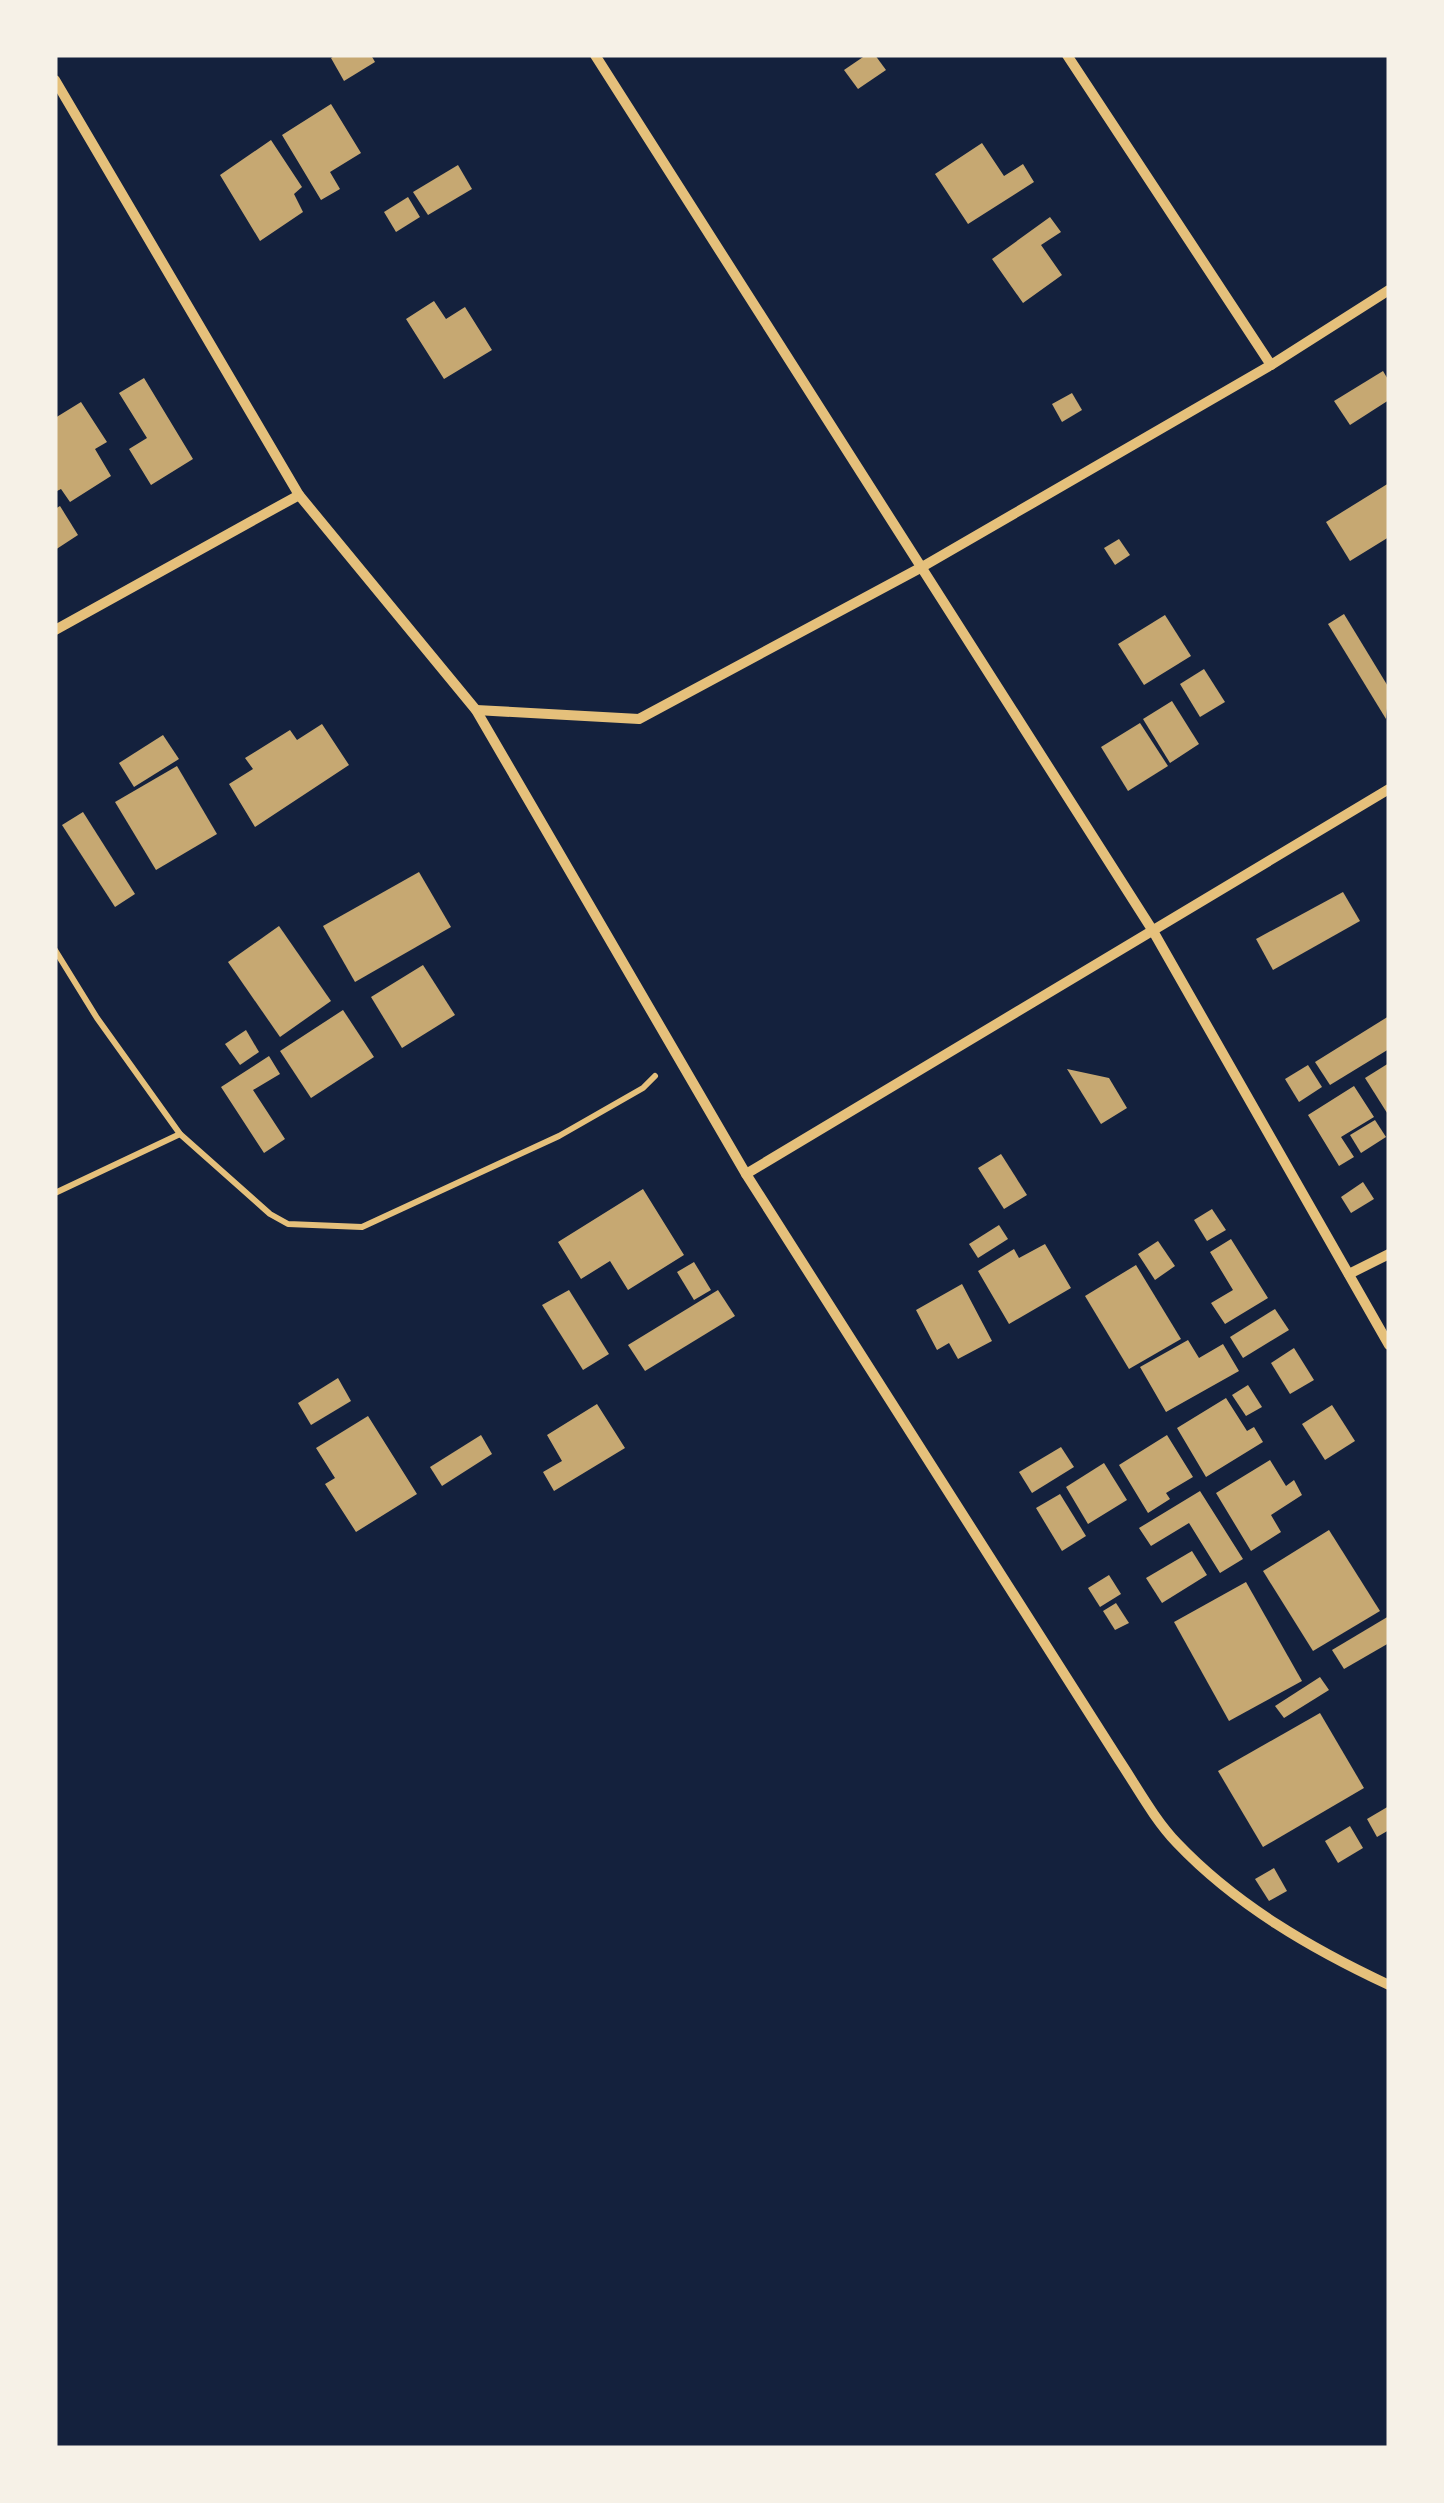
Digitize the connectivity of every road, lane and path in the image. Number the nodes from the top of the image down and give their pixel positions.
1 (595, 55) edge
2 (1067, 55) edge
3 (55, 80) edge
4 (67, 101) junction
5 (55, 109) edge
6 (1389, 290) edge
7 (1271, 366) junction
8 (299, 494) junction
9 (922, 568) junction
10 (55, 630) edge
11 (476, 710) junction
12 (1389, 789) edge
13 (1153, 931) junction
14 (55, 950) edge
15 (674, 1056) junction
16 (180, 1134) junction
17 (746, 1174) junction
18 (55, 1193) edge
19 (1389, 1254) edge
20 (1349, 1274) junction
21 (1389, 1345) edge
22 (1389, 1985) edge

1 - 9 street
2 - 7 street
3 - 4 street
4 - 5 street
4 - 8 street
6 - 7 street
7 - 9 street
8 - 10 street
8 - 11 street
9 - 11 street
9 - 13 street
11 - 15 street
12 - 13 street
13 - 17 street
13 - 20 street
14 - 16 path
15 - 16 path
15 - 17 street
16 - 18 path
17 - 22 street
19 - 20 street
20 - 21 street

